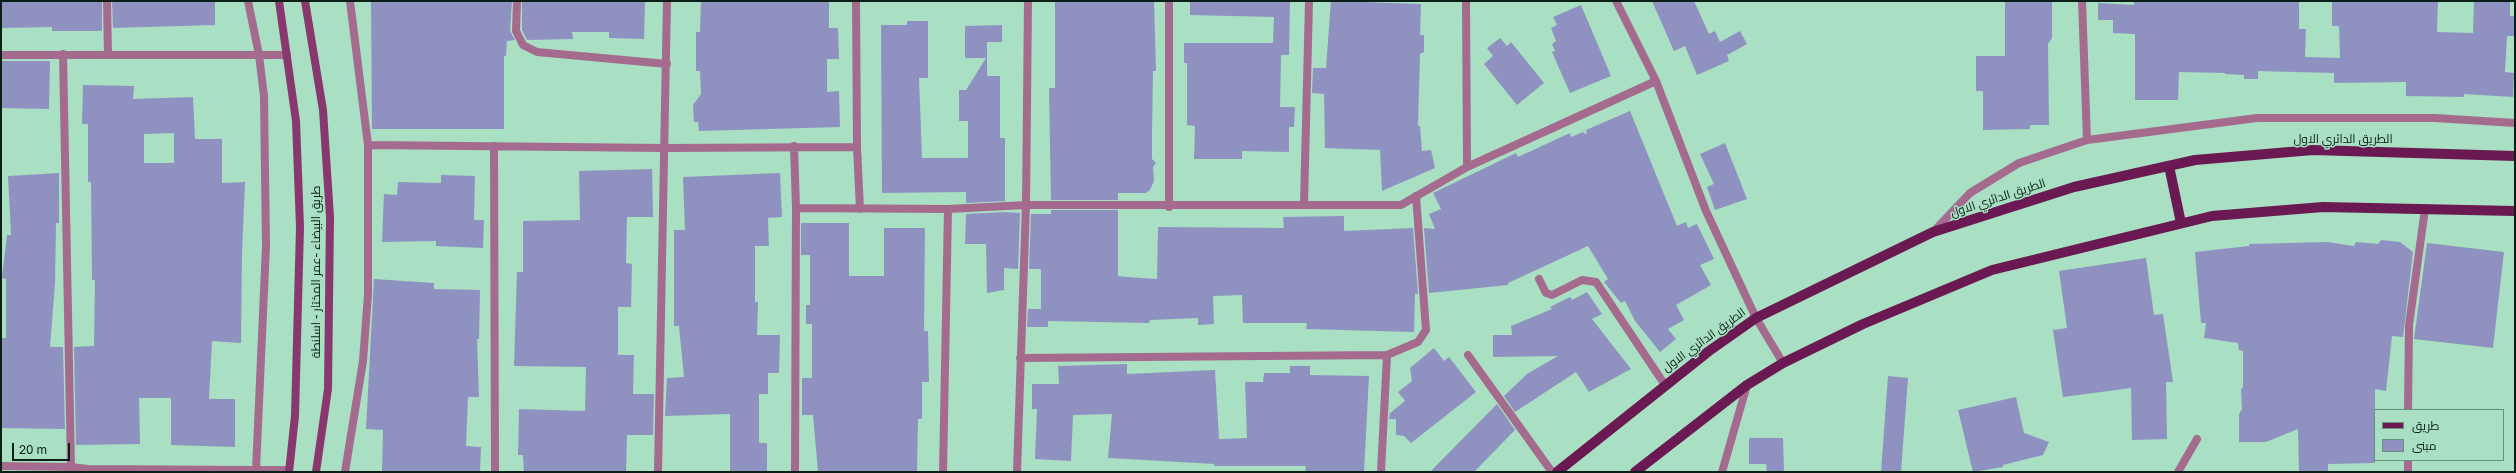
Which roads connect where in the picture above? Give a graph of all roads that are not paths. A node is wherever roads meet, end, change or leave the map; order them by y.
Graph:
1 (107, 1) edge
2 (248, 1) edge
3 (279, 1) edge
4 (306, 1) edge
5 (350, 1) edge
6 (517, 1) edge
7 (667, 1) edge
8 (856, 1) edge
9 (1028, 1) edge
10 (1169, 1) edge
11 (1309, 1) edge
12 (1466, 1) edge
13 (1616, 1) edge
14 (2082, 1) edge
15 (63, 54) junction
16 (1, 55) edge
17 (108, 55) junction
18 (259, 55) junction
19 (287, 55) junction
20 (667, 64) junction
21 (1656, 81) junction
22 (2515, 123) edge
23 (2087, 140) junction
24 (368, 145) junction
25 (494, 146) junction
26 (794, 146) junction
27 (857, 147) junction
28 (664, 148) junction
29 (2515, 156) edge
30 (1467, 166) junction
31 (2169, 166) junction
32 (1416, 196) junction
33 (1304, 204) junction
34 (1026, 205) junction
35 (1169, 206) junction
36 (796, 208) junction
37 (860, 209) junction
38 (948, 209) junction
39 (2425, 209) junction
40 (2515, 211) edge
41 (2181, 223) junction
42 (1933, 232) junction
43 (1539, 279) dead end
44 (1756, 318) junction
45 (1387, 355) junction
46 (1468, 355) dead end
47 (1020, 358) junction
48 (1783, 364) junction
49 (1665, 385) junction
50 (1746, 385) junction
51 (2408, 409) edge
52 (2197, 439) dead end
53 (2408, 461) edge
54 (1, 466) edge
55 (71, 467) junction
56 (256, 470) junction
57 (88, 471) edge
58 (289, 471) edge
59 (316, 472) edge
60 (345, 472) edge
61 (495, 472) edge
62 (658, 472) edge
63 (795, 472) edge
64 (943, 472) edge
65 (1017, 472) edge
66 (1381, 472) edge
67 (1552, 472) edge
68 (1557, 472) edge
69 (1635, 472) edge
70 (1722, 472) edge
71 (2178, 472) edge
72 (2408, 472) edge

1 - 17 street
2 - 18 street
3 - 19 main road, طريق البيضاء -عمر المختار - اسلنطة
4 - 59 main road, طريق البيضاء -عمر المختار - اسلنطة
5 - 24 street
6 - 20 street
7 - 20 street
8 - 27 street
9 - 34 street
10 - 35 street
11 - 33 street
12 - 30 street
13 - 21 street
14 - 23 street
15 - 16 street
15 - 17 street
15 - 55 street
17 - 18 street
18 - 19 street
18 - 56 street
19 - 58 main road, طريق البيضاء -عمر المختار - اسلنطة
20 - 28 street
21 - 30 street
21 - 44 street
22 - 23 street
23 - 42 street
24 - 25 street
24 - 60 street
25 - 28 street
25 - 61 street
26 - 27 street
26 - 28 street
26 - 36 street
27 - 37 street
28 - 62 street
29 - 31 main road, الطريق الدائري الاول
30 - 32 street
31 - 41 main road
31 - 42 main road, الطريق الدائري الاول
32 - 33 street
32 - 45 street
33 - 35 street
34 - 35 street
34 - 38 street
34 - 47 street
36 - 37 street
36 - 63 street
37 - 38 street
38 - 64 street
39 - 40 main road
39 - 41 main road
39 - 51 street
41 - 48 main road
42 - 44 main road, الطريق الدائري الاول
43 - 49 street
44 - 48 street
44 - 49 main road, الطريق الدائري الاول
45 - 47 street
45 - 66 street
46 - 67 street
47 - 65 street
48 - 50 main road
49 - 68 main road, الطريق الدائري الاول
50 - 69 main road
50 - 70 street
52 - 71 street
53 - 72 street
54 - 55 street
55 - 57 street
56 - 57 street
56 - 58 street

